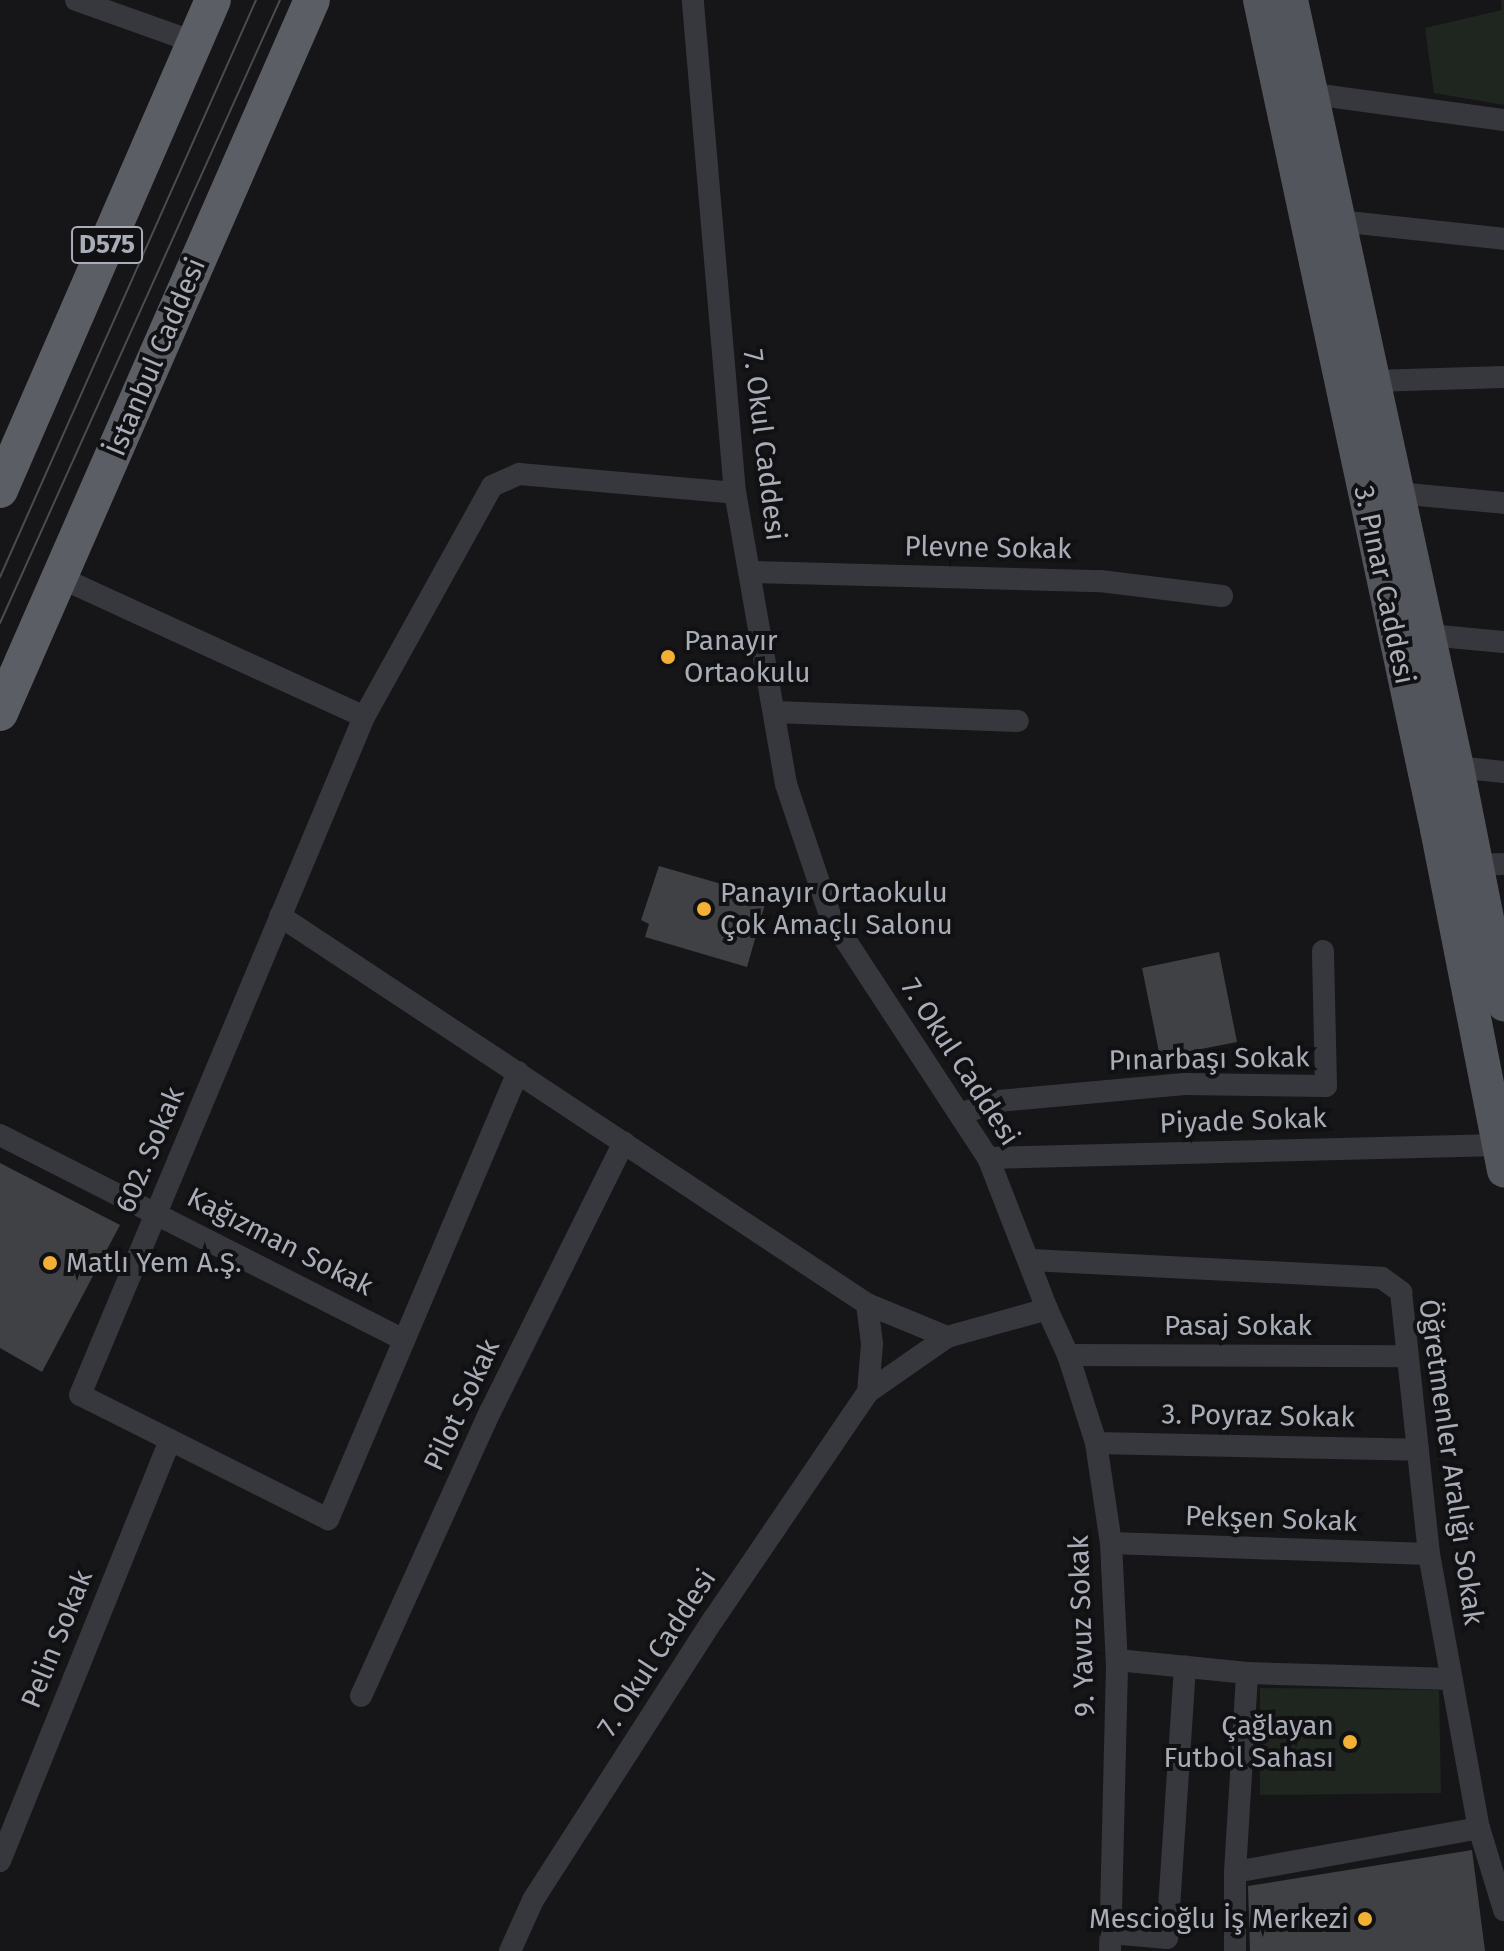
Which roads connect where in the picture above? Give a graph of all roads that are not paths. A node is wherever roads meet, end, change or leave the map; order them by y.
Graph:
1 (76, 0) edge
2 (213, 0) edge
3 (312, 0) edge
4 (693, 0) edge
5 (1260, 0) edge
6 (1291, 0) edge
7 (194, 42) junction
8 (1313, 94) junction
9 (1504, 120) edge
10 (1339, 221) junction
11 (1504, 239) edge
12 (1504, 377) edge
13 (1373, 381) junction
14 (0, 490) edge
15 (735, 493) junction
16 (1397, 493) junction
17 (1504, 503) edge
18 (751, 572) junction
19 (61, 578) junction
20 (1222, 596) dead end
21 (1429, 635) junction
22 (1504, 642) edge
23 (774, 712) junction
24 (0, 713) edge
25 (364, 717) junction
26 (1018, 721) dead end
27 (1457, 767) junction
28 (1504, 772) edge
29 (1489, 864) edge
30 (280, 916) junction
31 (1323, 951) dead end
32 (1504, 1004) edge
33 (518, 1072) junction
34 (960, 1114) junction
35 (0, 1135) edge
36 (624, 1142) junction
37 (988, 1158) junction
38 (1502, 1158) edge
39 (157, 1212) junction
40 (1031, 1260) junction
41 (867, 1304) junction
42 (1047, 1309) junction
43 (947, 1337) junction
44 (404, 1340) junction
45 (1068, 1355) junction
46 (1407, 1356) junction
47 (868, 1392) junction
48 (170, 1440) junction
49 (1096, 1443) junction
50 (1418, 1450) junction
51 (1111, 1543) junction
52 (1429, 1554) junction
53 (1117, 1660) junction
54 (1185, 1667) junction
55 (1247, 1673) junction
56 (1452, 1679) junction
57 (361, 1696) dead end
58 (1479, 1828) junction
59 (0, 1861) edge
60 (1235, 1872) junction
61 (1504, 1910) edge
62 (1111, 1942) edge
63 (510, 1951) edge
64 (1235, 1951) edge

1 - 7 street
2 - 7 highway, D575
3 - 19 highway, İstanbul Caddesi
4 - 15 street, 7. Okul Caddesi
5 - 38 main road, 3. Pınar Caddesi
6 - 8 main road
7 - 14 highway, D575
8 - 9 street
8 - 10 main road
10 - 11 street
10 - 13 main road
12 - 13 street
13 - 16 main road
15 - 18 street, 7. Okul Caddesi
15 - 25 street, 602. Sokak
16 - 17 street
16 - 21 main road
18 - 20 street, Plevne Sokak
18 - 23 street, 7. Okul Caddesi
19 - 24 highway, İstanbul Caddesi
19 - 25 street
21 - 22 street
21 - 27 main road
23 - 26 street
23 - 34 street, 7. Okul Caddesi
25 - 30 street, 602. Sokak
27 - 28 street
27 - 29 main road
29 - 32 main road
30 - 33 street
30 - 39 street, 602. Sokak
31 - 34 street, Pınarbaşı Sokak
33 - 36 street
33 - 44 street
34 - 37 street, 7. Okul Caddesi
35 - 39 street, Kağızman Sokak
36 - 41 street
36 - 57 street, Pilot Sokak
37 - 38 street, Piyade Sokak
37 - 40 street, 7. Okul Caddesi
39 - 44 street, Kağızman Sokak
39 - 48 street, 602. Sokak
40 - 42 street, 7. Okul Caddesi
40 - 46 street, Öğretmenler Aralığı Sokak
41 - 43 street
41 - 47 street
42 - 43 street, 7. Okul Caddesi
42 - 45 street, 9. Yavuz Sokak
43 - 47 street, 7. Okul Caddesi
44 - 48 street, 602. Sokak
45 - 46 street, Pasaj Sokak
45 - 49 street, 9. Yavuz Sokak
46 - 50 street, Öğretmenler Aralığı Sokak
47 - 63 street, 7. Okul Caddesi
48 - 59 street, Pelin Sokak
49 - 50 street, 3. Poyraz Sokak
49 - 51 street, 9. Yavuz Sokak
50 - 52 street, Öğretmenler Aralığı Sokak
51 - 52 street, Pekşen Sokak
51 - 53 street, 9. Yavuz Sokak
52 - 56 street, Öğretmenler Aralığı Sokak
53 - 54 street
53 - 62 street, 9. Yavuz Sokak
54 - 55 street
54 - 62 street
55 - 56 street
55 - 60 street
56 - 58 street, Öğretmenler Aralığı Sokak
58 - 60 street
58 - 61 street, Öğretmenler Aralığı Sokak
60 - 64 street

